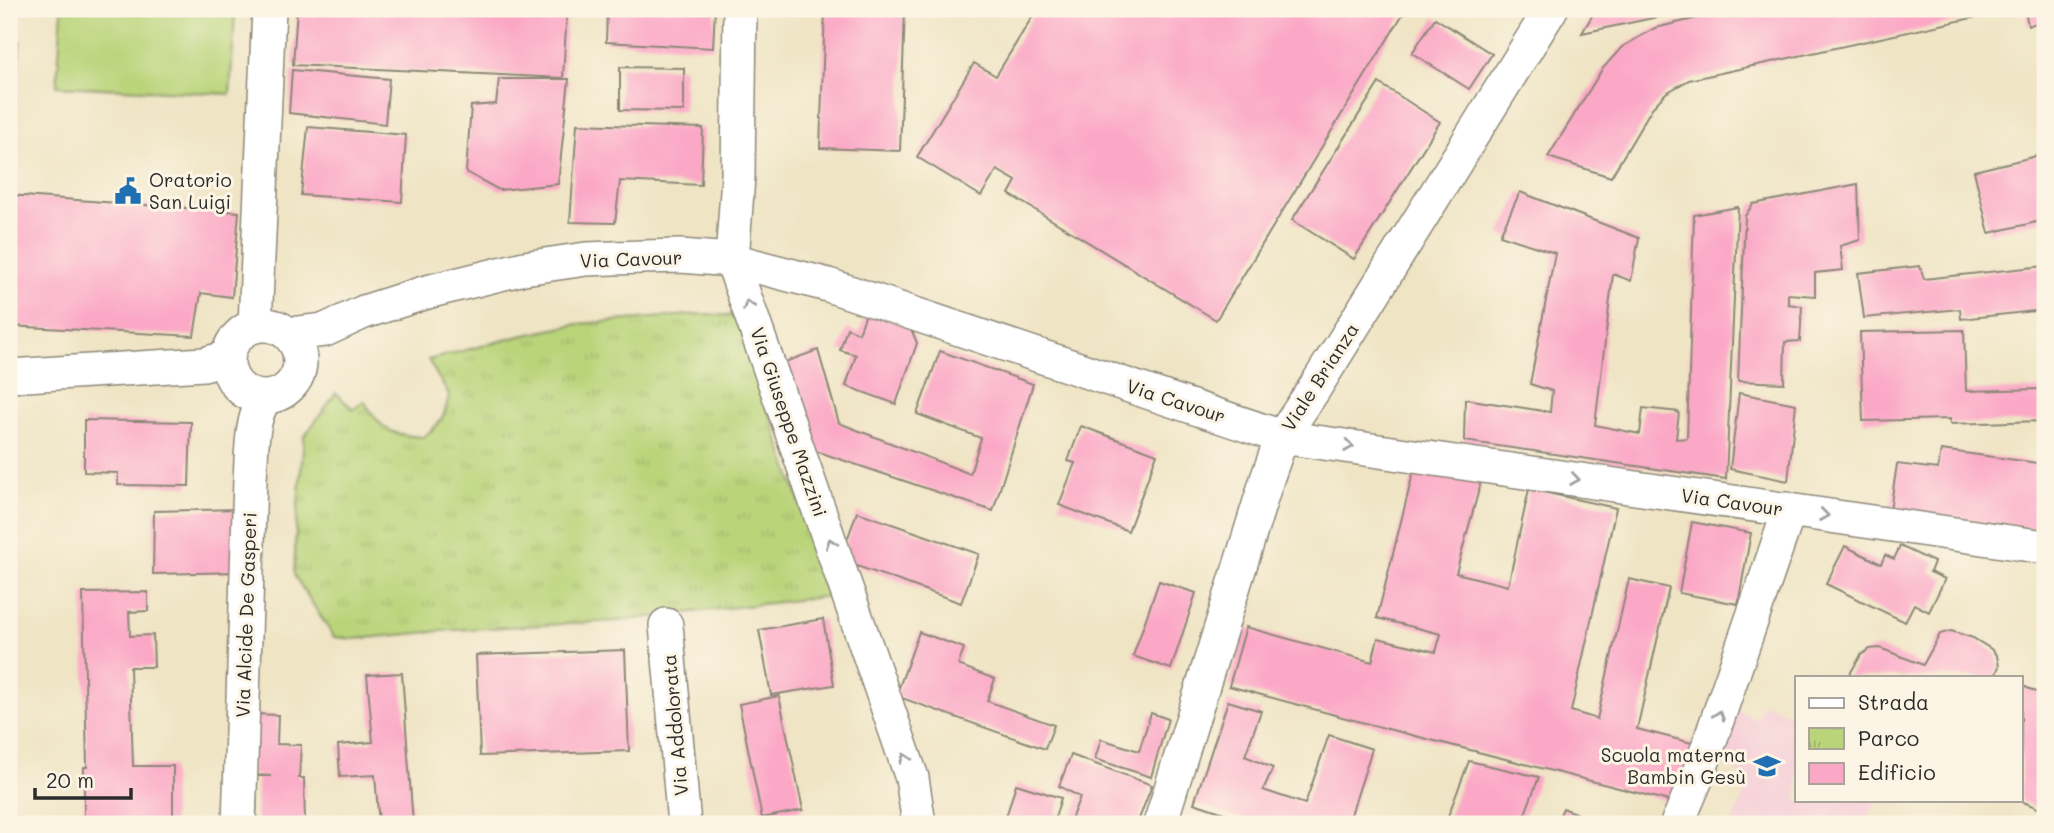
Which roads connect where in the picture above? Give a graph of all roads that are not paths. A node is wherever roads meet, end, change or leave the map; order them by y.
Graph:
1 (269, 9) edge
2 (740, 9) edge
3 (1551, 9) edge
4 (732, 260) junction
5 (273, 331) junction
6 (221, 363) junction
7 (9, 376) edge
8 (260, 400) junction
9 (1282, 437) junction
10 (1786, 509) junction
11 (2045, 547) edge
12 (666, 625) dead end
13 (239, 824) edge
14 (684, 824) edge
15 (919, 824) edge
16 (1160, 824) edge
17 (1677, 824) edge

1 - 5 street
2 - 4 street, Via Giuseppe Mazzini
3 - 9 street, Viale Brianza
4 - 5 street, Via Cavour
4 - 9 street, Via Cavour
15 -> 4 street, Via Giuseppe Mazzini
5 - 6 street
5 - 8 street
6 - 7 street
6 - 8 street
8 - 13 street, Via Alcide De Gasperi
9 -> 10 street, Via Cavour
9 - 16 street, Viale Brianza
10 -> 11 street, Via Cavour
17 -> 10 street
12 - 14 street, Via Addolorata

